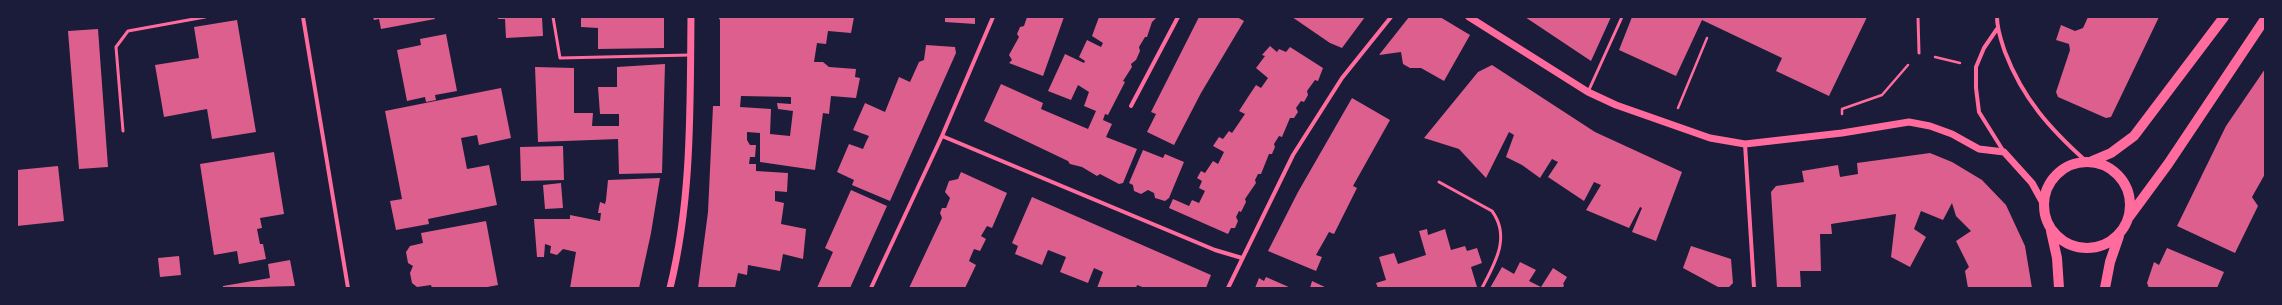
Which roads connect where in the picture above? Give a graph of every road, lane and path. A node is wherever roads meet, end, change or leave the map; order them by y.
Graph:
1 (205, 17) edge
2 (303, 17) edge
3 (553, 17) edge
4 (691, 17) edge
5 (993, 17) edge
6 (1178, 17) edge
7 (1392, 17) edge
8 (1469, 17) edge
9 (1622, 17) edge
10 (1918, 17) edge
11 (1997, 17) edge
12 (2224, 17) edge
13 (2265, 19) edge
14 (1997, 29) junction
15 (1707, 38) dead end
16 (1919, 53) joint
17 (690, 55) junction
18 (1588, 92) junction
19 (1131, 106) dead end
20 (1671, 125) junction
21 (123, 131) dead end
22 (1842, 133) junction
23 (942, 136) junction
24 (1745, 144) junction
25 (2004, 152) junction
26 (2089, 162) junction
27 (1439, 182) dead end
28 (2044, 203) junction
29 (2129, 218) junction
30 (2050, 229) junction
31 (2120, 234) junction
32 (1242, 258) junction
33 (348, 288) edge
34 (670, 288) edge
35 (871, 288) edge
36 (1228, 288) edge
37 (1482, 288) edge
38 (1754, 288) edge
39 (2060, 288) edge
40 (2105, 288) edge

1 - 21 lane
2 - 33 street
3 - 17 lane
4 - 17 street
5 - 23 street
6 - 19 street
7 - 32 street
8 - 18 street
9 - 18 lane
10 - 16 lane
11 - 14 street
12 - 26 main road
13 - 29 main road
14 - 25 street
14 - 26 street
15 - 20 path
16 - 22 path
17 - 34 street
18 - 20 street
20 - 24 street
22 - 24 street
22 - 25 street
23 - 32 street
23 - 35 street
24 - 38 street
25 - 28 street
26 - 28 main road
26 - 29 main road
27 - 37 lane
28 - 30 main road
29 - 31 main road
30 - 31 main road
30 - 39 main road
31 - 40 main road
32 - 36 street

